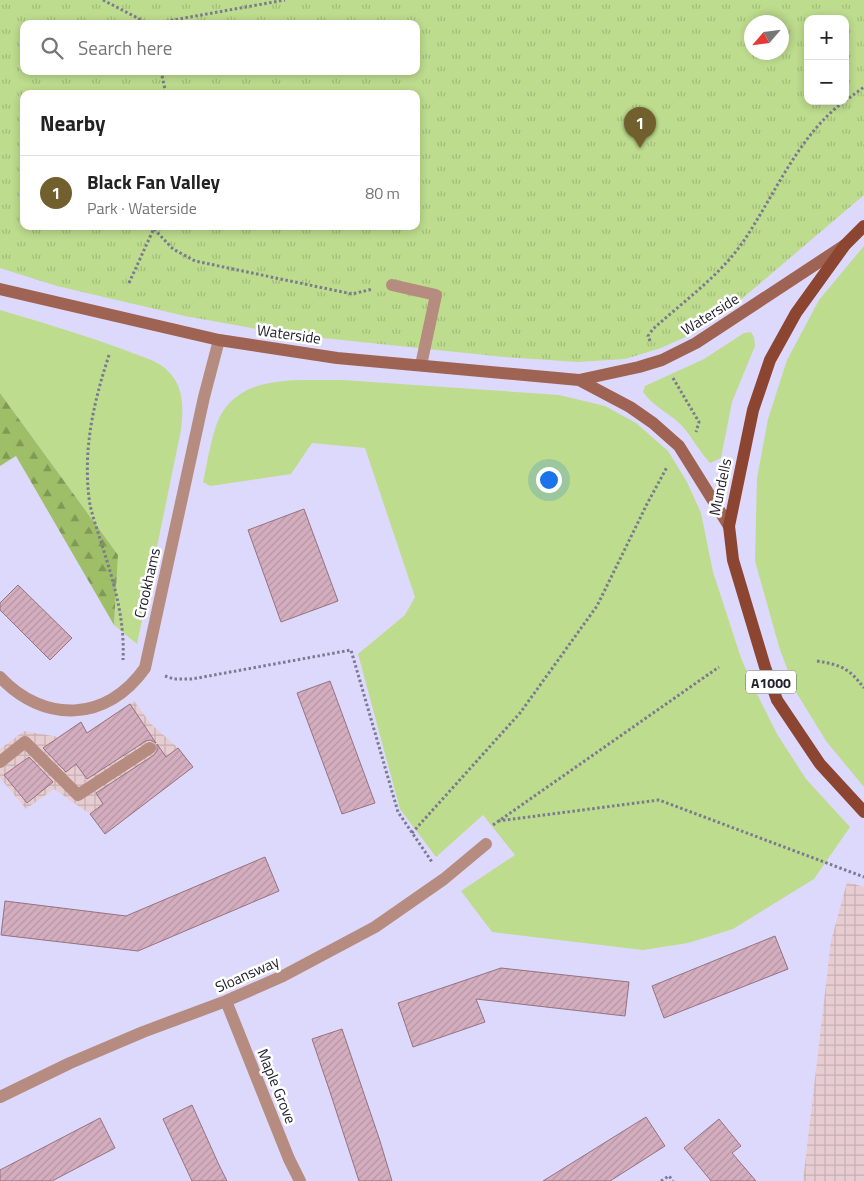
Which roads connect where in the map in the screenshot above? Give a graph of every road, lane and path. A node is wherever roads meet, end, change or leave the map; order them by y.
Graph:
1 (102, 0) edge
2 (285, 0) edge
3 (142, 20) edge
4 (172, 20) edge
5 (162, 75) edge
6 (864, 87) edge
7 (165, 90) edge
8 (849, 98) edge
9 (839, 105) edge
10 (864, 226) edge
11 (154, 230) edge
12 (157, 230) edge
13 (845, 245) junction
14 (129, 283) dead end
15 (392, 285) joint
16 (0, 289) edge
17 (219, 340) junction
18 (108, 355) dead end
19 (662, 360) junction
20 (421, 365) junction
21 (579, 380) junction
22 (679, 446) junction
23 (728, 526) junction
24 (817, 661) dead end
25 (719, 667) dead end
26 (144, 668) junction
27 (0, 677) edge
28 (864, 688) edge
29 (121, 694) junction
30 (150, 748) dead end
31 (0, 762) edge
32 (864, 812) edge
33 (498, 821) junction
34 (412, 833) junction
35 (486, 844) joint
36 (864, 877) edge
37 (444, 879) junction
38 (226, 1001) junction
39 (2, 1092) edge
40 (300, 1181) edge
41 (661, 1181) edge
42 (672, 1181) edge

1 - 3 path
2 - 4 path
5 - 7 path
6 - 8 path
9 - 19 path
10 - 13 main road, Mundells / A1000
11 - 14 path
12 - 15 path
13 - 19 main road, Waterside
13 - 23 main road, Mundells / A1000
15 - 20 street
16 - 17 main road, Waterside
17 - 20 main road, Waterside
17 - 26 street, Crookhams
18 - 29 path
19 - 21 main road, Waterside
19 - 22 path
20 - 21 main road, Waterside
21 - 22 main road, Waterside
22 - 23 main road, Waterside
22 - 34 path
23 - 32 main road, Mundells / A1000
24 - 28 path
25 - 33 path
26 - 29 street, Crookhams
26 - 34 path
27 - 29 street, Crookhams
30 - 31 street
33 - 35 path
33 - 36 path
34 - 37 path
35 - 37 street, Sloansway
37 - 38 street, Sloansway
38 - 39 street, Sloansway
38 - 40 street, Maple Grove
41 - 42 path

